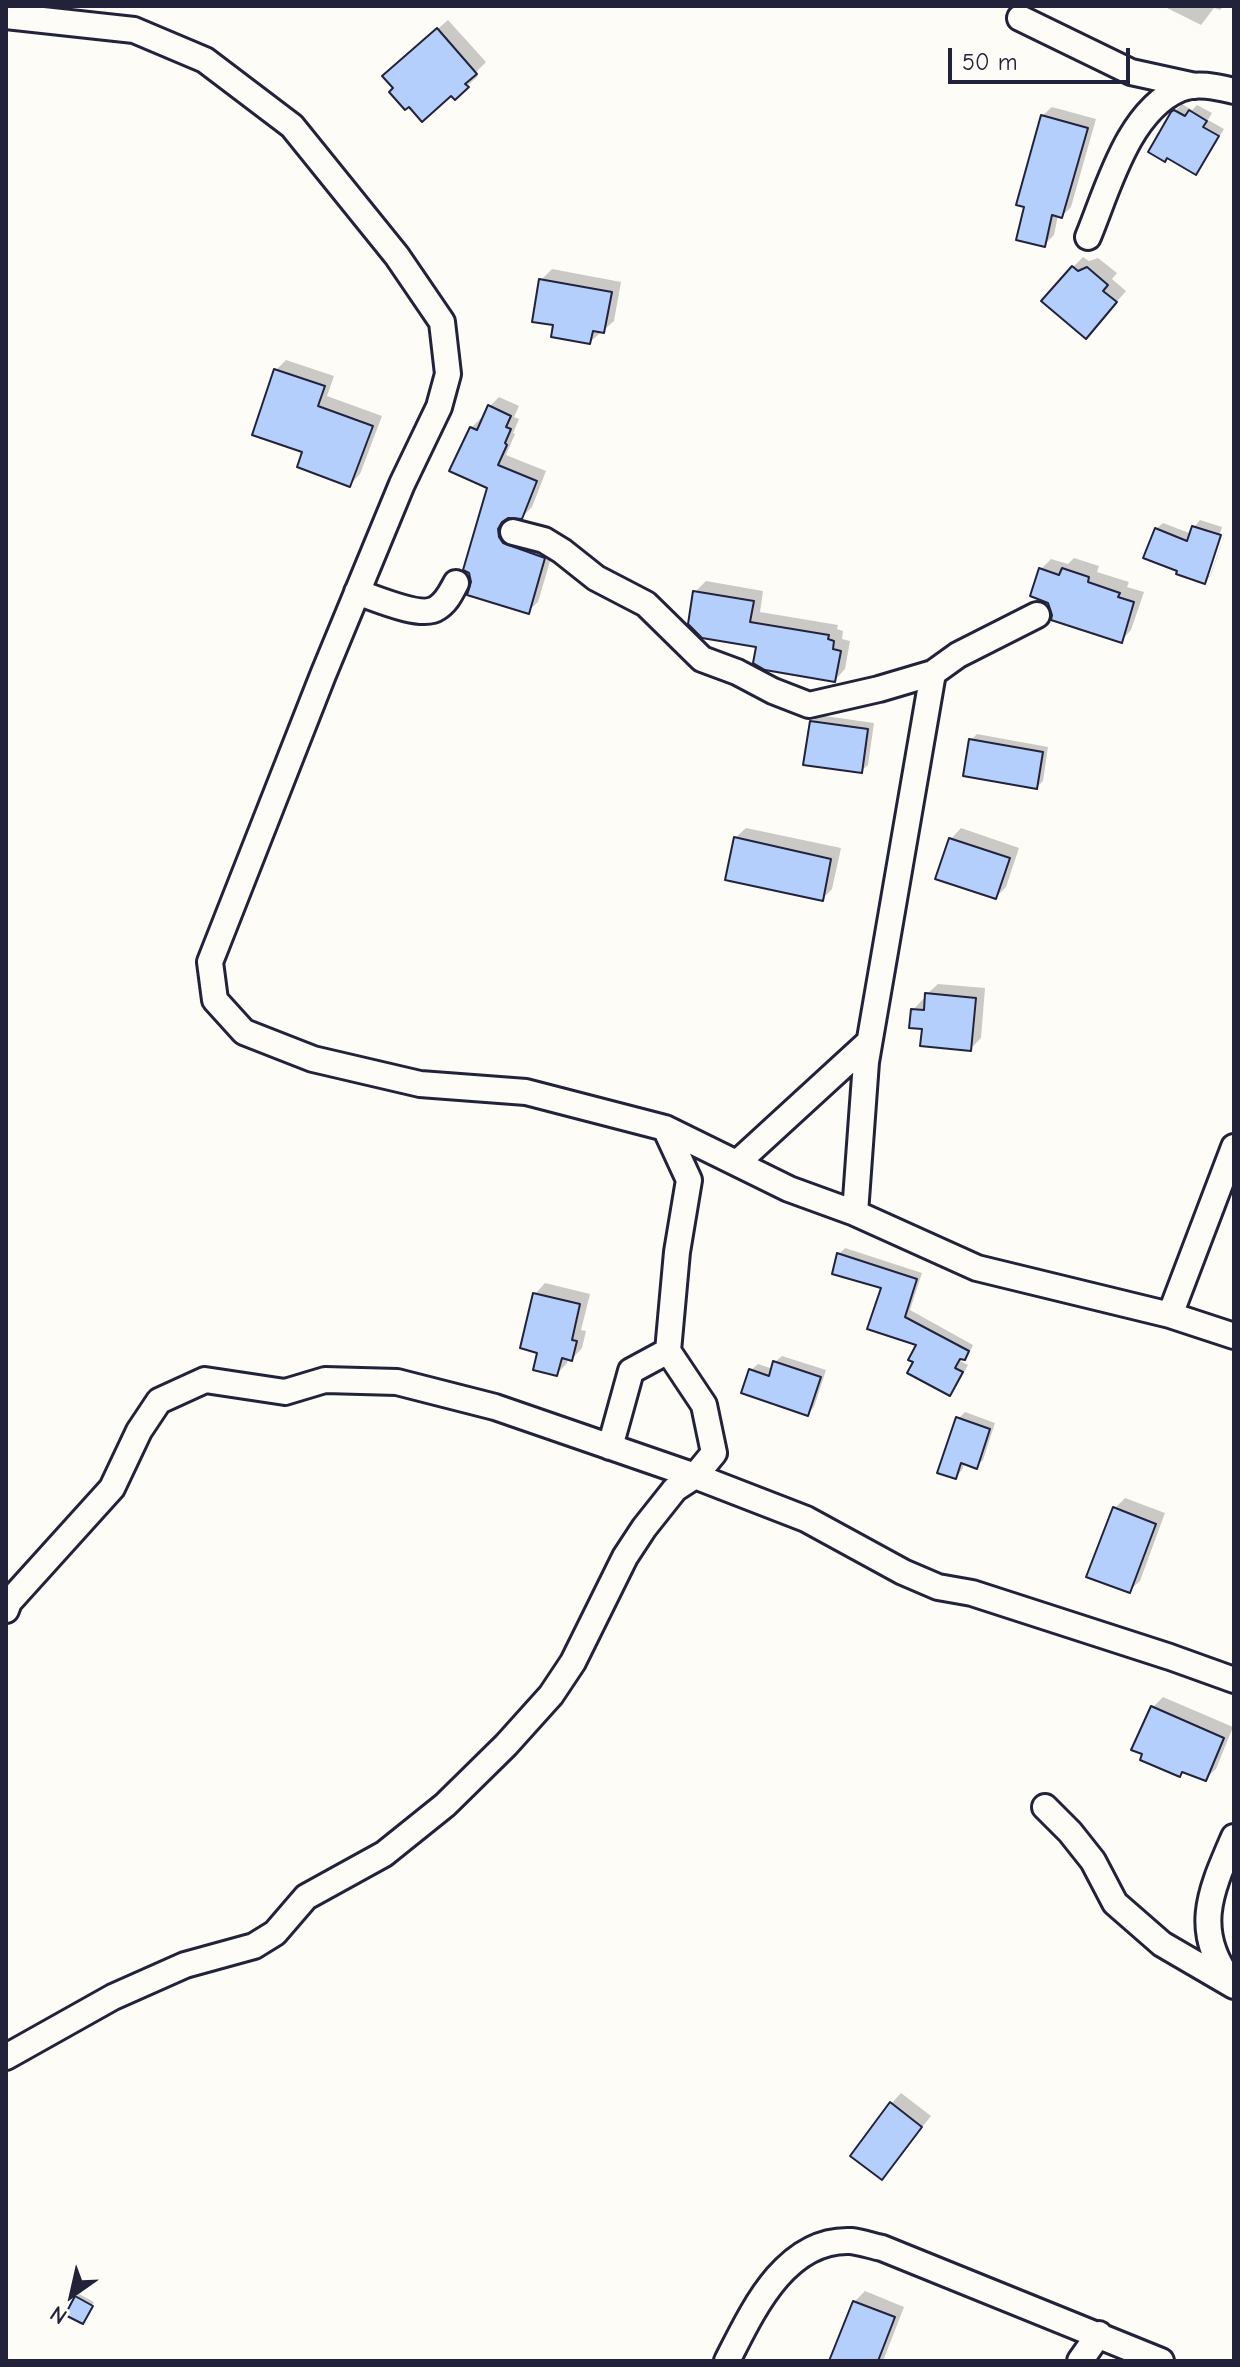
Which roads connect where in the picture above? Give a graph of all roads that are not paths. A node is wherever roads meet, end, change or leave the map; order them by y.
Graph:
1 (6, 16) edge
2 (1020, 18) dead end
3 (1198, 86) junction
4 (1234, 91) edge
5 (1088, 237) dead end
6 (513, 532) dead end
7 (456, 583) dead end
8 (357, 592) junction
9 (1037, 615) dead end
10 (933, 673) junction
11 (869, 1042) junction
12 (665, 1128) junction
13 (1234, 1147) edge
14 (737, 1163) junction
15 (855, 1213) junction
16 (1170, 1315) junction
17 (1234, 1336) edge
18 (668, 1351) junction
19 (610, 1447) junction
20 (695, 1476) junction
21 (6, 1610) edge
22 (1234, 1680) edge
23 (1045, 1807) dead end
24 (1234, 1837) edge
25 (1234, 1986) edge
26 (6, 2057) edge
27 (1099, 2334) junction
28 (727, 2361) edge
29 (1080, 2361) edge
30 (1161, 2361) edge

1 - 8 street
2 - 3 street
3 - 4 street
3 - 5 street
6 - 10 street
7 - 8 street
8 - 12 street
9 - 10 street
10 - 11 street
11 - 14 street
11 - 15 street
12 - 14 street
12 - 18 street
13 - 16 street
14 - 15 street
15 - 16 street
16 - 17 street
18 - 19 street
18 - 20 street
19 - 20 street
19 - 21 street
20 - 22 street
20 - 26 street
23 - 25 street
24 - 25 street
27 - 28 street
27 - 29 street
27 - 30 street

